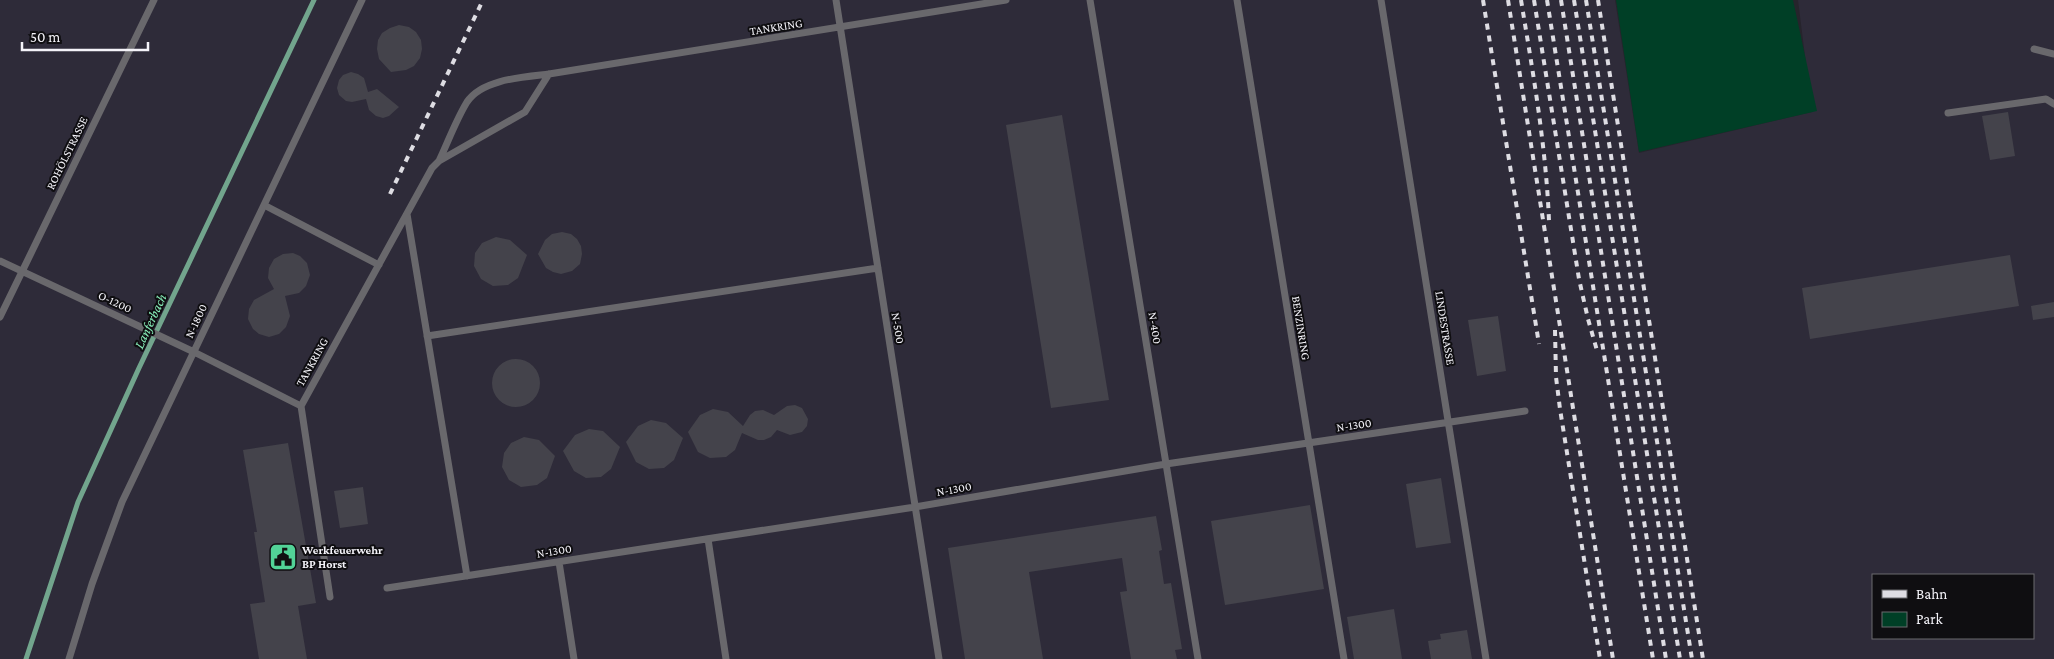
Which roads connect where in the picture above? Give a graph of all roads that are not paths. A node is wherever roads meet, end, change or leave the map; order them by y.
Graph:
1 (154, 0) edge
2 (362, 0) edge
3 (836, 0) edge
4 (1006, 0) edge
5 (1090, 0) edge
6 (1237, 0) edge
7 (1381, 0) edge
8 (840, 28) junction
9 (2034, 49) dead end
10 (2054, 54) edge
11 (549, 74) junction
12 (2054, 104) edge
13 (1948, 113) dead end
14 (439, 161) junction
15 (264, 205) junction
16 (407, 214) junction
17 (0, 261) edge
18 (379, 265) junction
19 (878, 268) junction
20 (22, 271) junction
21 (0, 316) edge
22 (427, 336) junction
23 (194, 352) junction
24 (301, 406) junction
25 (1525, 411) dead end
26 (1449, 423) junction
27 (1308, 444) junction
28 (1166, 464) junction
29 (915, 507) junction
30 (708, 539) junction
31 (559, 562) junction
32 (467, 576) junction
33 (387, 588) dead end
34 (330, 597) dead end
35 (69, 659) edge
36 (574, 659) edge
37 (726, 659) edge
38 (939, 659) edge
39 (1198, 659) edge
40 (1344, 659) edge
41 (1486, 659) edge

1 - 20 lane, ROHÖLSTRASSE
2 - 15 lane, N-1800
3 - 8 lane, N-500
4 - 8 lane, TANKRING
5 - 28 lane, N-400
6 - 27 lane, BENZINRING
7 - 26 lane, LINDESTRASSE
8 - 11 lane, TANKRING
8 - 19 lane, N-500
9 - 10 lane
11 - 14 lane, TANKRING
11 - 14 lane, TANKRING
12 - 13 lane
14 - 16 lane, TANKRING
15 - 18 lane
15 - 23 lane, N-1800
16 - 18 lane, TANKRING
16 - 22 lane
17 - 20 lane, O-1200
18 - 24 lane, TANKRING
19 - 22 lane
19 - 29 lane, N-500
20 - 21 lane, ROHÖLSTRASSE
20 - 23 lane, O-1200
22 - 32 lane
23 - 24 lane, O-1200
23 - 35 lane, N-1800
24 - 34 lane, TANKRING
25 - 26 lane, N-1300
26 - 27 lane, N-1300
26 - 41 lane, LINDESTRASSE
27 - 28 lane, N-1300
27 - 40 lane, BENZINRING
28 - 29 lane, N-1300
28 - 39 lane, N-400
29 - 30 lane, N-1300
29 - 38 lane, N-500
30 - 31 lane, N-1300
30 - 37 lane
31 - 32 lane, N-1300
31 - 36 lane
32 - 33 lane, N-1300

